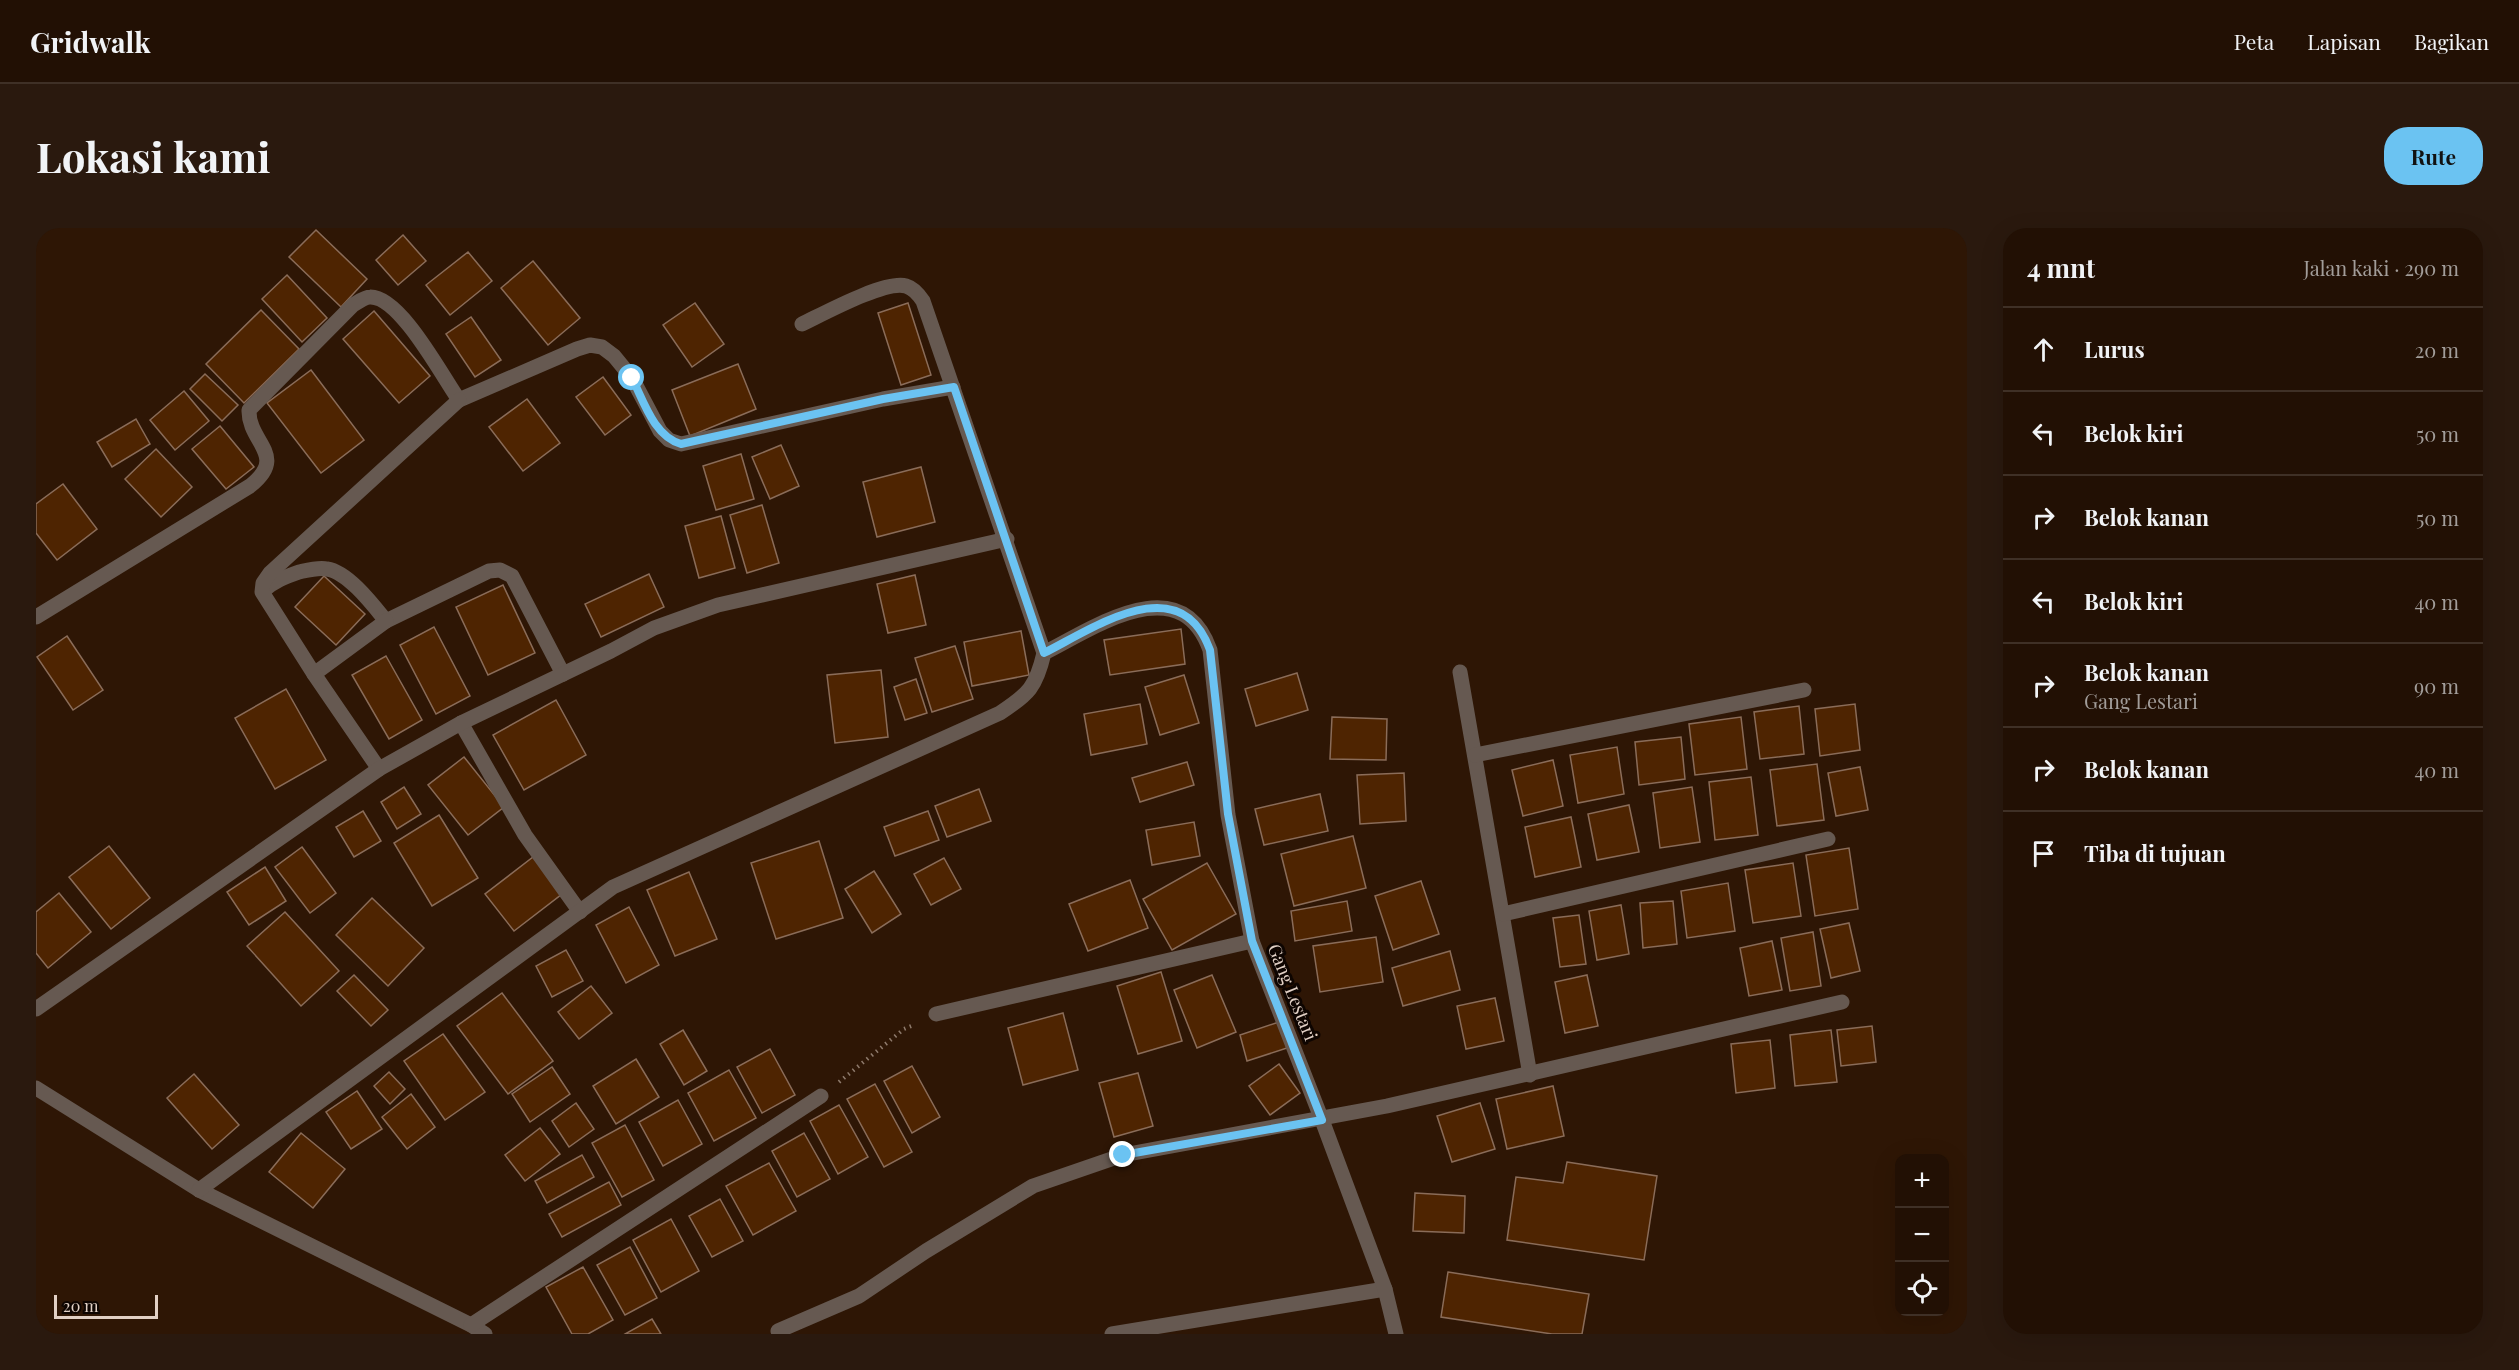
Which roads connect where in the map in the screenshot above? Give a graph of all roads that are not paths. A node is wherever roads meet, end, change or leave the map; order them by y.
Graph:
1 (802, 324) dead end
2 (954, 387) junction
3 (459, 400) junction
4 (1007, 539) junction
5 (262, 592) junction
6 (36, 616) edge
7 (386, 621) junction
8 (1044, 653) junction
9 (1460, 672) dead end
10 (314, 674) junction
11 (563, 674) junction
12 (1804, 690) dead end
13 (461, 723) junction
14 (1475, 755) junction
15 (379, 769) junction
16 (1828, 839) dead end
17 (580, 912) junction
18 (1503, 915) junction
19 (1252, 941) junction
20 (1842, 1002) dead end
21 (36, 1009) edge
22 (936, 1014) road end
23 (1530, 1075) junction
24 (36, 1088) edge
25 (821, 1096) road end
26 (1322, 1120) junction
27 (199, 1190) junction
28 (1385, 1289) junction
29 (471, 1324) junction
30 (778, 1331) dead end
31 (485, 1334) edge
32 (1112, 1334) edge
33 (1396, 1334) edge

1 - 2 street
2 - 3 street
2 - 4 street
3 - 5 street
3 - 6 street
4 - 8 street
4 - 11 street
5 - 7 street
5 - 10 street
7 - 10 street
7 - 11 street
8 - 17 street
8 - 19 street, Gang Lestari
9 - 14 street
10 - 15 street
11 - 13 street
12 - 14 street
13 - 15 street
13 - 17 street
14 - 18 street
15 - 21 street
16 - 18 street
17 - 27 street
18 - 23 street
19 - 22 street
19 - 26 street, Gang Lestari
20 - 23 street
23 - 26 street
24 - 27 street
25 - 29 street
26 - 28 street, Gang Lestari
26 - 30 street
27 - 29 street
28 - 32 street
28 - 33 street, Gang Lestari
29 - 31 street

